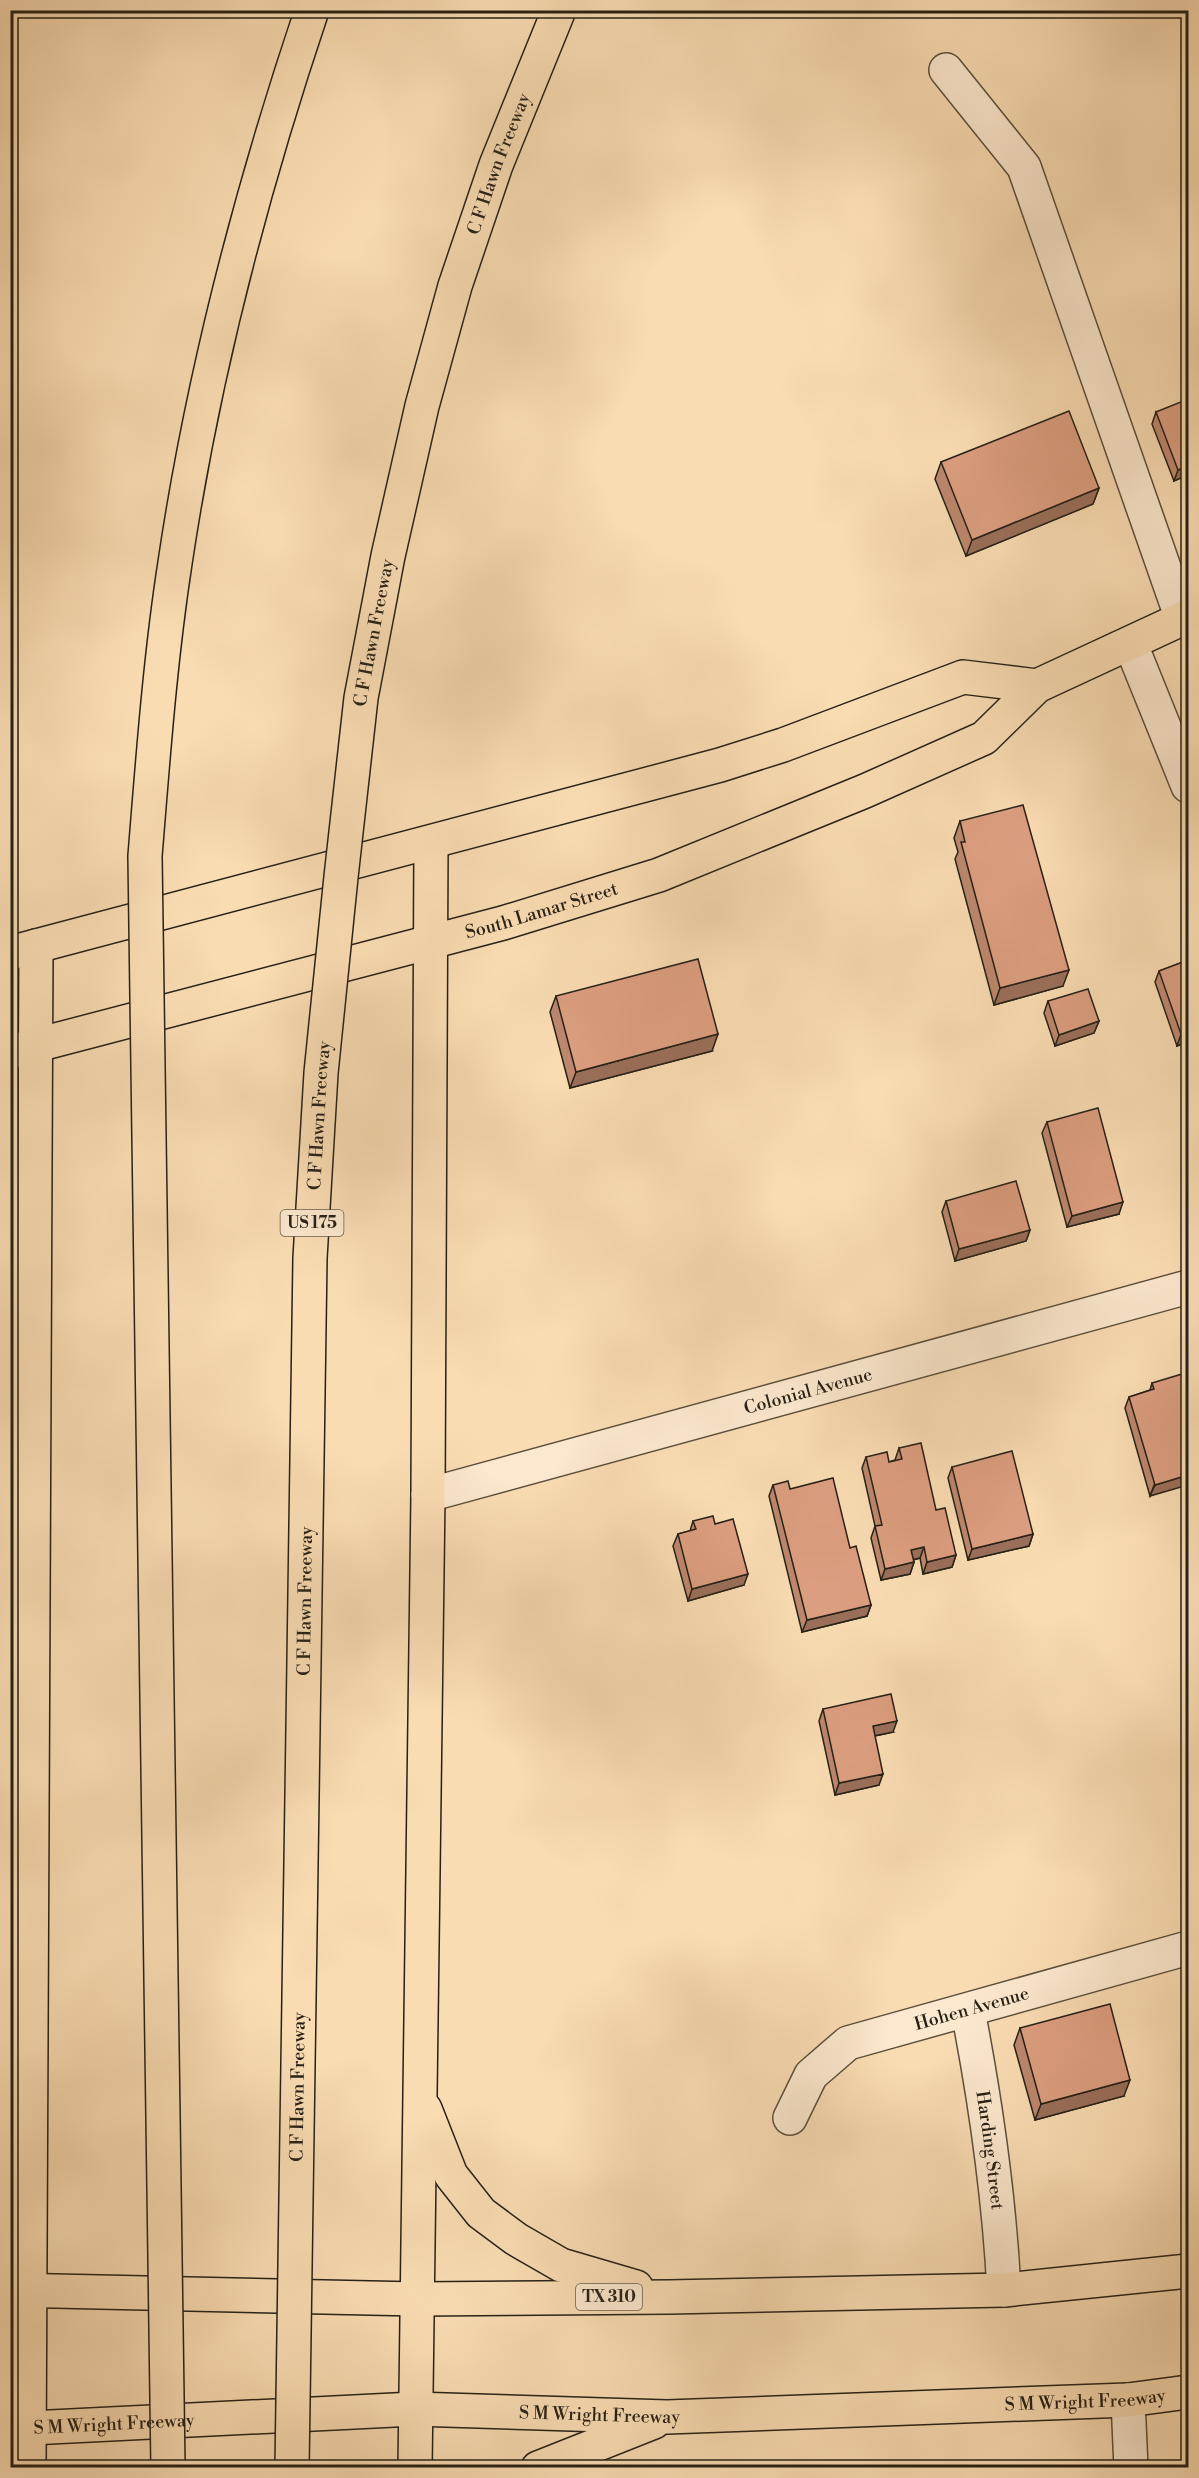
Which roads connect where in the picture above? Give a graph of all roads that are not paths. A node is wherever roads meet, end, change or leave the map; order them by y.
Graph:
1 (312, 10) edge
2 (559, 10) edge
3 (946, 70) dead end
4 (1185, 617) edge
5 (1131, 645) junction
6 (1037, 686) junction
7 (1188, 786) edge
8 (431, 843) junction
9 (431, 941) junction
10 (23, 950) edge
11 (22, 1049) edge
12 (1188, 1287) edge
13 (428, 1495) junction
14 (21, 1614) edge
15 (1188, 1948) edge
16 (968, 2011) junction
17 (420, 2096) junction
18 (790, 2118) dead end
19 (1188, 2271) edge
20 (19, 2290) edge
21 (1004, 2290) junction
22 (669, 2297) junction
23 (417, 2299) junction
24 (1188, 2392) edge
25 (1128, 2400) junction
26 (414, 2409) junction
27 (667, 2417) junction
28 (20, 2429) edge
29 (29, 2468) edge
30 (168, 2468) edge
31 (292, 2468) edge
32 (415, 2468) edge
33 (538, 2468) edge
34 (1131, 2468) edge

1 - 30 main road, bridge
2 - 31 main road, C F Hawn Freeway / US 175, bridge
3 - 4 street
4 - 5 main road, South Lamar Street
5 - 6 main road, South Lamar Street
5 - 7 street
6 - 8 main road
6 - 9 main road, South Lamar Street
8 - 9 main road
8 - 10 main road
9 - 11 main road, South Lamar Street
9 - 13 main road
10 - 11 main road
11 - 14 main road
12 - 13 street, Colonial Avenue
13 - 17 main road
14 - 20 main road
15 - 16 street, Hohen Avenue
16 - 18 street, Hohen Avenue
16 - 21 street, Harding Street
17 - 22 main road
17 - 23 main road
19 - 21 main road, TX 310
20 - 23 main road, TX 310
20 - 28 main road
21 - 22 main road, TX 310
22 - 23 main road, TX 310
23 - 26 main road
24 - 25 main road, S M Wright Freeway
25 - 27 main road, S M Wright Freeway
25 - 34 street
26 - 27 main road, S M Wright Freeway
26 - 28 main road, S M Wright Freeway
26 - 32 main road
27 - 33 main road
28 - 29 main road

